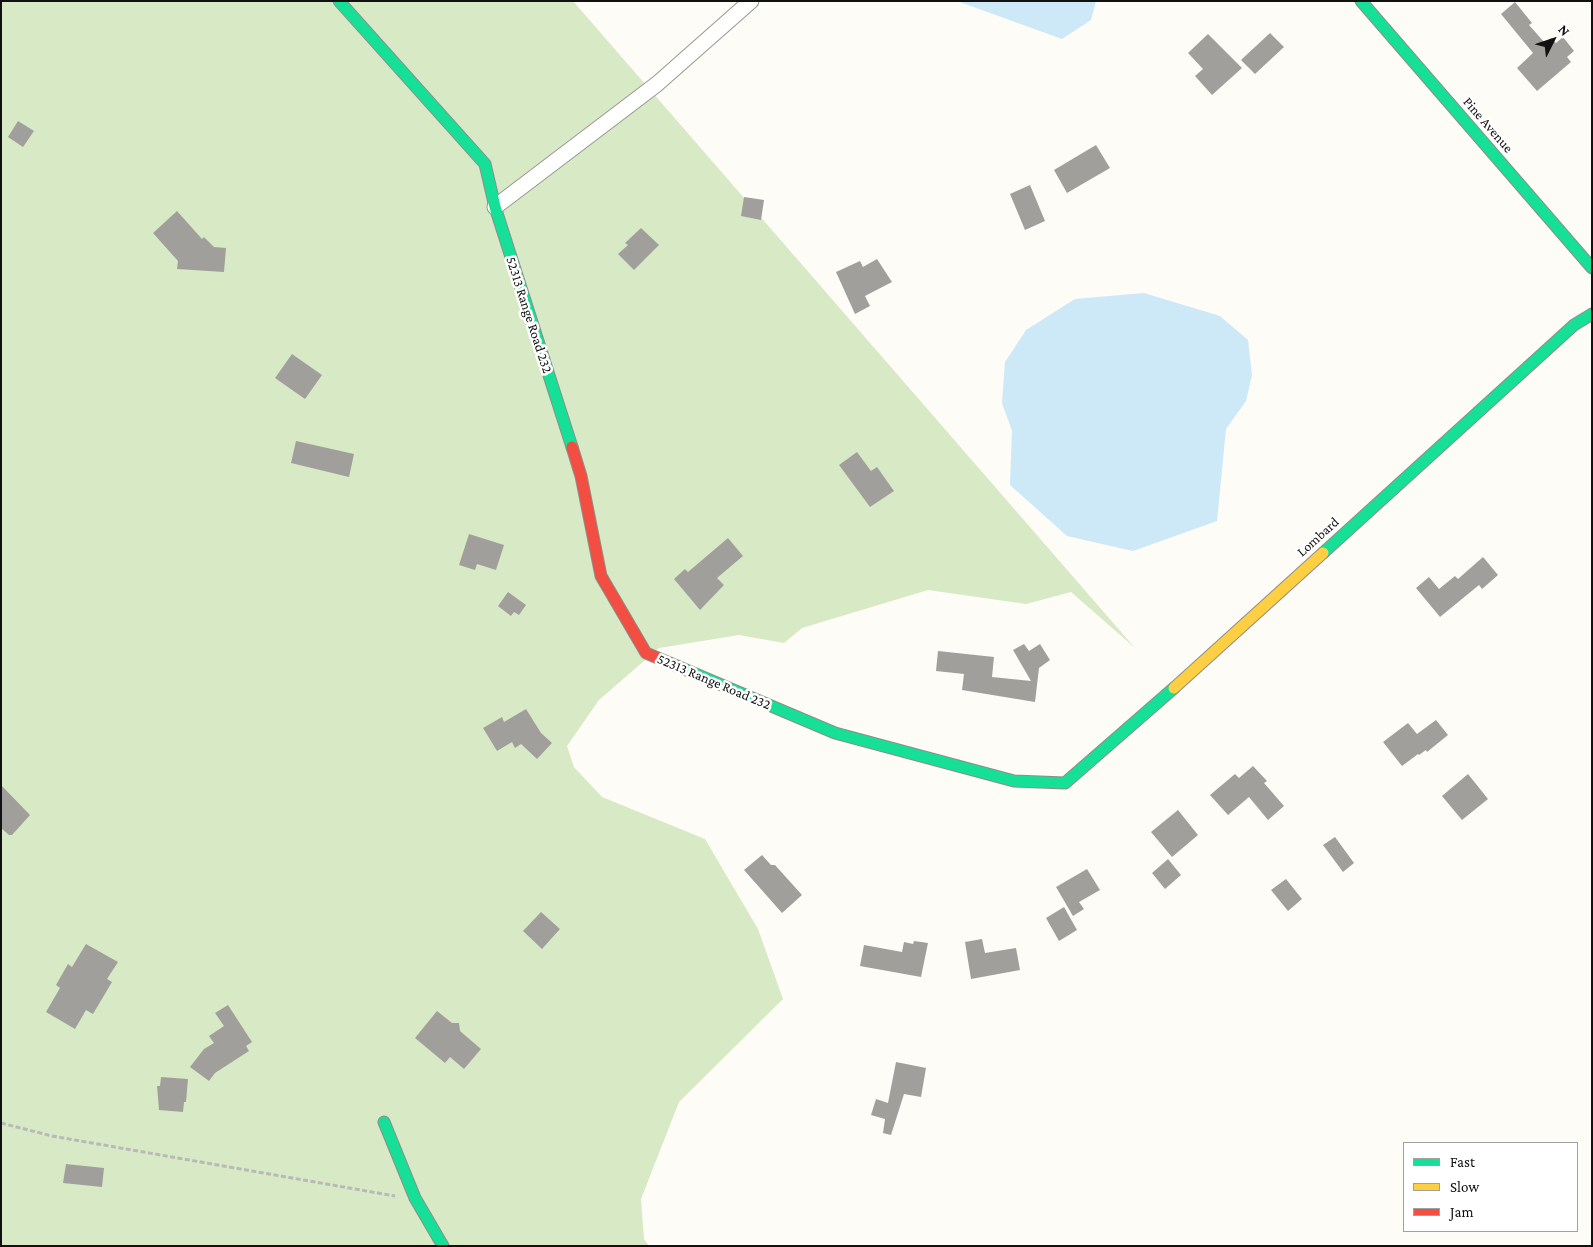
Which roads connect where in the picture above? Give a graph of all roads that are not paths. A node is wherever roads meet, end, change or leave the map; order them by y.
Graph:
1 (339, 1) edge
2 (751, 1) edge
3 (1361, 1) edge
4 (495, 207) junction
5 (1592, 268) edge
6 (1592, 314) edge
7 (1065, 783) joint
8 (384, 1122) dead end
9 (442, 1246) edge

1 - 4 street, 52313 Range Road 232
2 - 4 street
3 - 5 street, Pine Avenue
4 - 7 street, 52313 Range Road 232
6 - 7 street, Lombard
8 - 9 street

